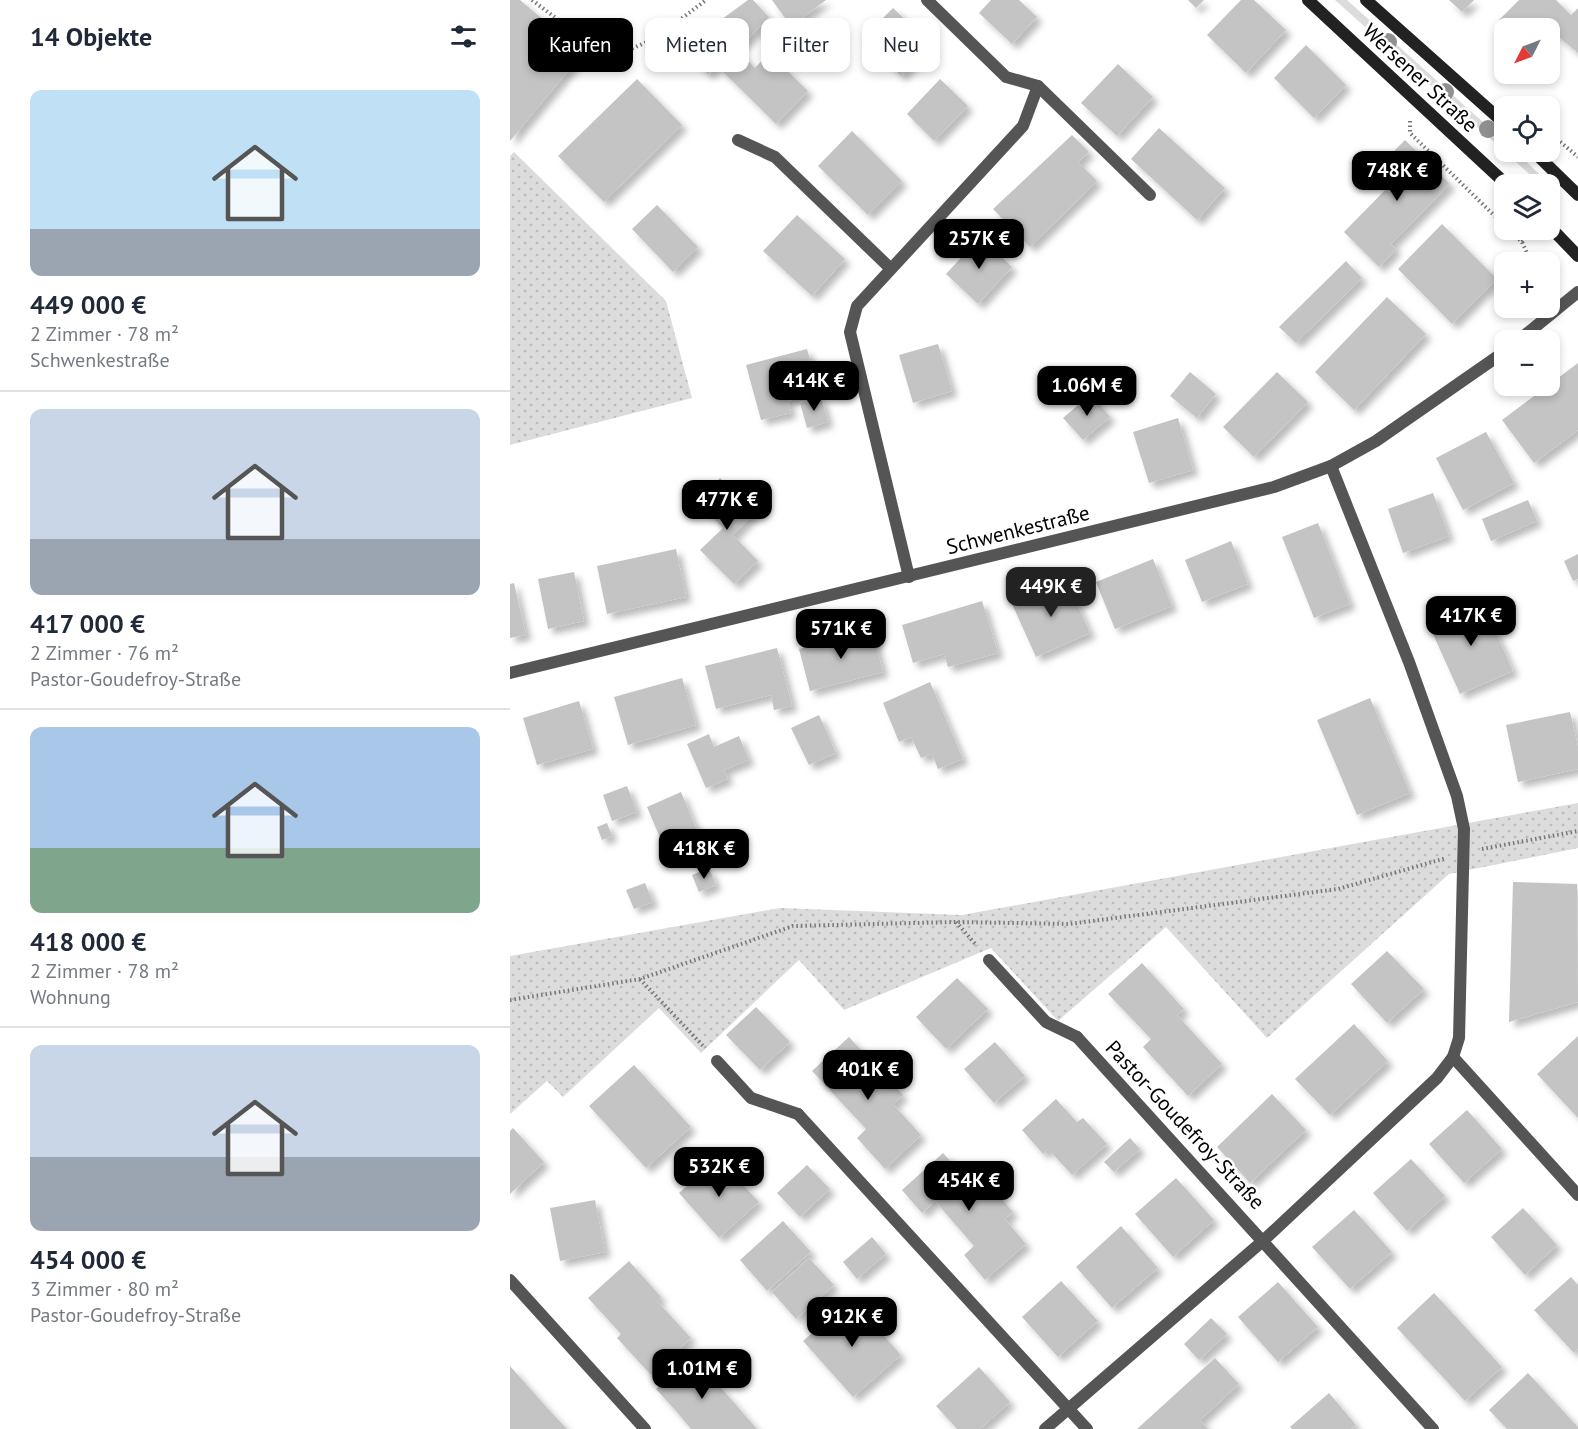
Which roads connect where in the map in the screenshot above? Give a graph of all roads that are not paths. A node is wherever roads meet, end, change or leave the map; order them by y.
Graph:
1 (927, 0) edge
2 (1308, 0) edge
3 (1366, 0) edge
4 (1038, 86) junction
5 (1494, 114) edge
6 (738, 140) dead end
7 (1544, 162) edge
8 (1495, 174) edge
9 (1150, 195) dead end
10 (1578, 195) edge
11 (1560, 237) edge
12 (1578, 256) edge
13 (890, 268) junction
14 (1578, 292) edge
15 (1531, 330) edge
16 (1494, 359) edge
17 (1331, 466) junction
18 (909, 577) junction
19 (510, 673) edge
20 (989, 960) road end
21 (1453, 1057) junction
22 (717, 1061) road end
23 (1578, 1195) edge
24 (1264, 1240) junction
25 (510, 1280) edge
26 (1069, 1408) junction
27 (645, 1429) edge
28 (1046, 1429) edge
29 (1087, 1429) edge
30 (1433, 1429) edge

1 - 4 street
2 - 8 main road, Wersener Straße
3 - 5 main road, Wersener Straße
4 - 9 street
4 - 13 street
6 - 13 street
7 - 10 main road
11 - 12 main road
13 - 18 street
14 - 15 street
16 - 17 street, Schwenkestraße
17 - 18 street, Schwenkestraße
17 - 21 street, Pastor-Goudefroy-Straße
18 - 19 street, Schwenkestraße
20 - 24 street, Pastor-Goudefroy-Straße
21 - 23 street
21 - 24 street, Pastor-Goudefroy-Straße
22 - 26 street
24 - 26 street, Pastor-Goudefroy-Straße
24 - 30 street, Pastor-Goudefroy-Straße
25 - 27 street
26 - 28 street, Pastor-Goudefroy-Straße
26 - 29 street

